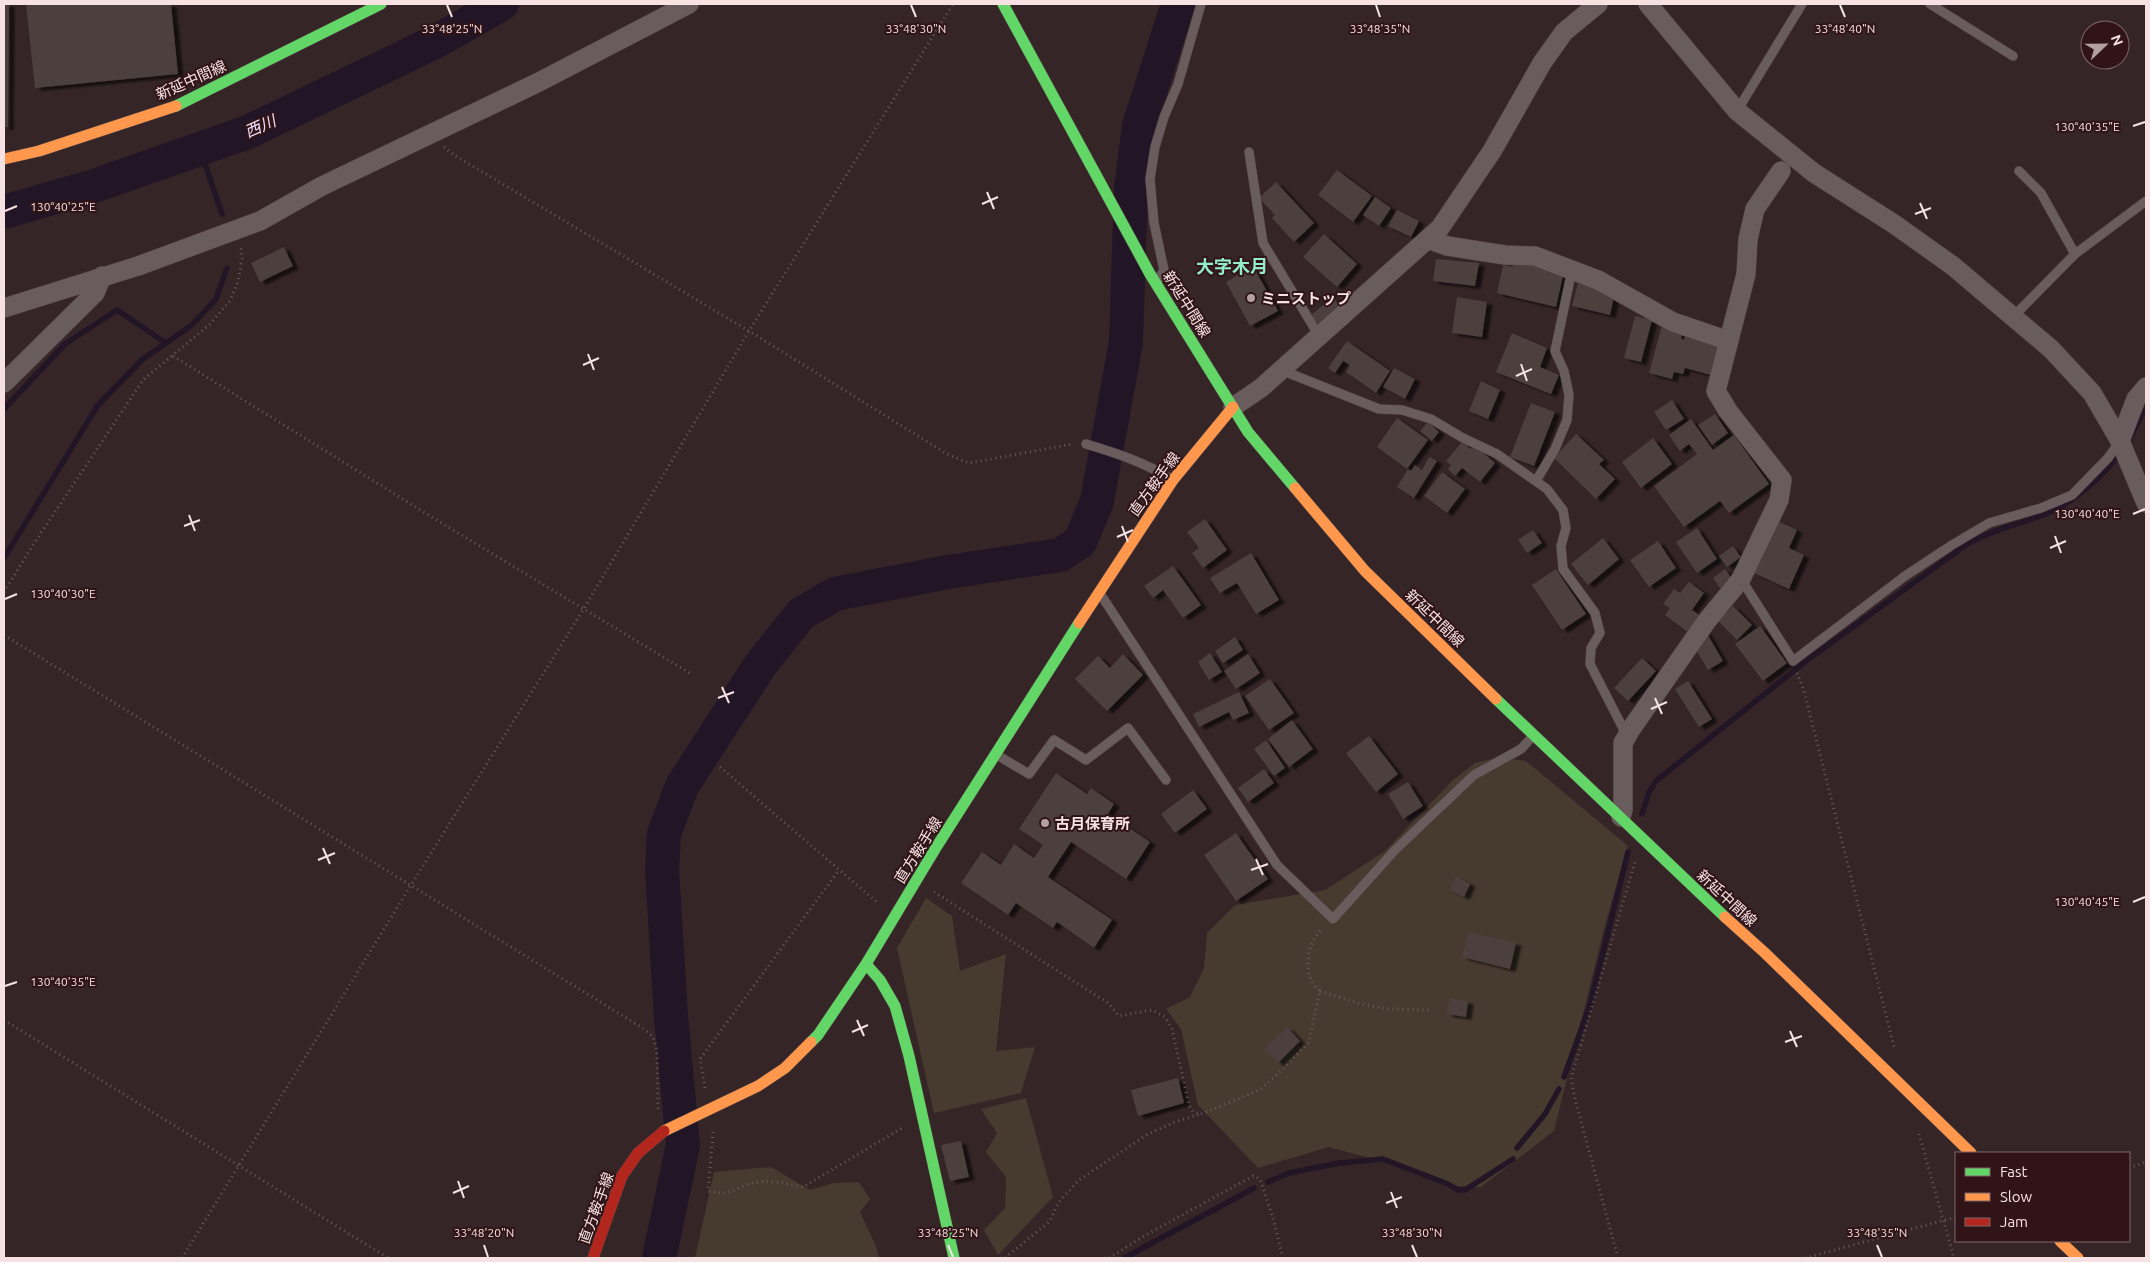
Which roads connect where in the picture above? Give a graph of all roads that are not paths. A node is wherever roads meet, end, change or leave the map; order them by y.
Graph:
1 (381, 4) edge
2 (688, 4) edge
3 (1003, 4) edge
4 (1201, 4) edge
5 (1598, 4) edge
6 (1648, 4) edge
7 (1802, 4) edge
8 (1930, 4) edge
9 (2013, 56) dead end
10 (1737, 111) junction
11 (1248, 152) dead end
12 (4, 159) edge
13 (1781, 171) dead end
14 (2019, 171) dead end
15 (2146, 200) edge
16 (1428, 239) junction
17 (2076, 254) junction
18 (1572, 270) junction
19 (102, 276) junction
20 (1153, 278) junction
21 (4, 308) edge
22 (2014, 317) junction
23 (1319, 336) junction
24 (1729, 341) junction
25 (1281, 370) junction
26 (4, 383) edge
27 (2146, 387) edge
28 (1233, 407) junction
29 (2120, 441) junction
30 (1086, 444) road end
31 (1173, 480) junction
32 (1536, 481) junction
33 (2146, 503) edge
34 (1741, 579) junction
35 (1099, 593) junction
36 (1533, 736) junction
37 (1627, 736) junction
38 (996, 754) junction
39 (1166, 780) dead end
40 (1620, 817) junction
41 (866, 964) junction
42 (1970, 1152) edge
43 (2061, 1242) edge
44 (593, 1258) edge
45 (954, 1258) edge
46 (2078, 1258) edge

1 - 12 main road, 新延中間線
2 - 19 street
3 - 20 main road, 新延中間線
4 - 20 lane
5 - 16 street
6 - 10 street
7 - 10 lane
8 - 9 lane
10 - 22 street
11 - 23 lane
13 - 24 street
14 - 17 lane
15 - 17 lane
16 - 18 street
16 - 23 street
17 - 22 lane
18 - 24 street
18 - 32 lane
19 - 21 street
19 - 26 street
20 - 28 main road, 新延中間線
22 - 29 street
23 - 25 street
24 - 34 street
25 - 28 street
25 - 32 lane
27 - 29 street
28 - 31 main road, 直方鞍手線
28 - 36 main road, 新延中間線
29 - 33 street
29 - 34 lane
30 - 31 lane
31 - 35 main road, 直方鞍手線
32 - 37 lane
34 - 37 street
35 - 36 lane
35 - 38 main road, 直方鞍手線
36 - 40 main road, 新延中間線
37 - 40 street
38 - 39 lane
38 - 41 main road, 直方鞍手線
40 - 42 main road, 新延中間線
41 - 44 main road, 直方鞍手線
41 - 45 main road
43 - 46 main road

